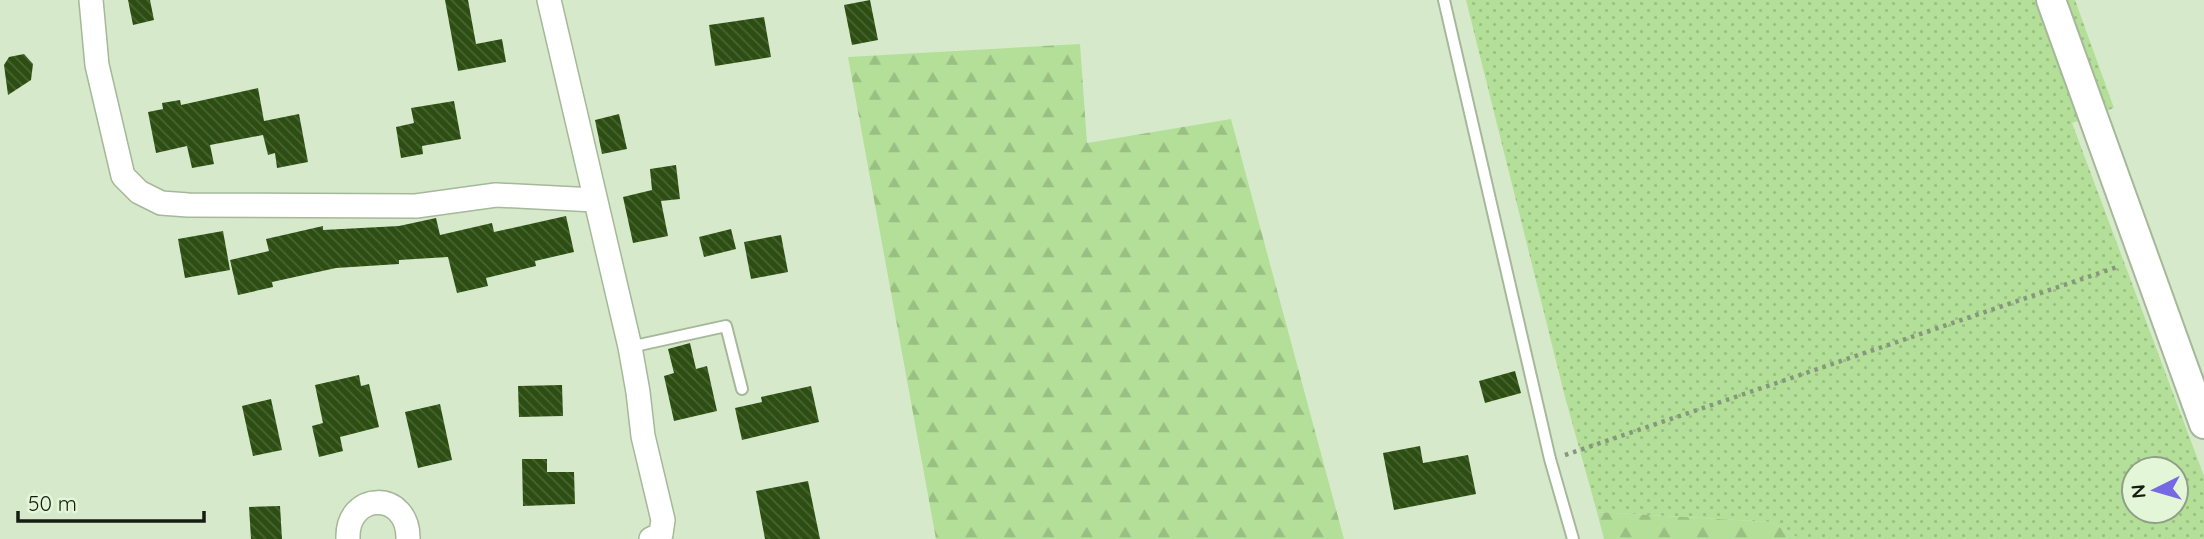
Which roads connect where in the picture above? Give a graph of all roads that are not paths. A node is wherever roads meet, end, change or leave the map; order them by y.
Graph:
1 (92, 0) edge
2 (549, 0) edge
3 (1444, 0) edge
4 (2051, 0) edge
5 (595, 200) junction
6 (630, 347) junction
7 (742, 389) dead end
8 (2204, 424) edge
9 (348, 539) edge
10 (410, 539) edge
11 (651, 539) edge
12 (1573, 539) edge

1 - 5 street
2 - 5 street
3 - 12 lane
4 - 8 street
5 - 6 street
6 - 7 lane
6 - 11 street
9 - 10 street

